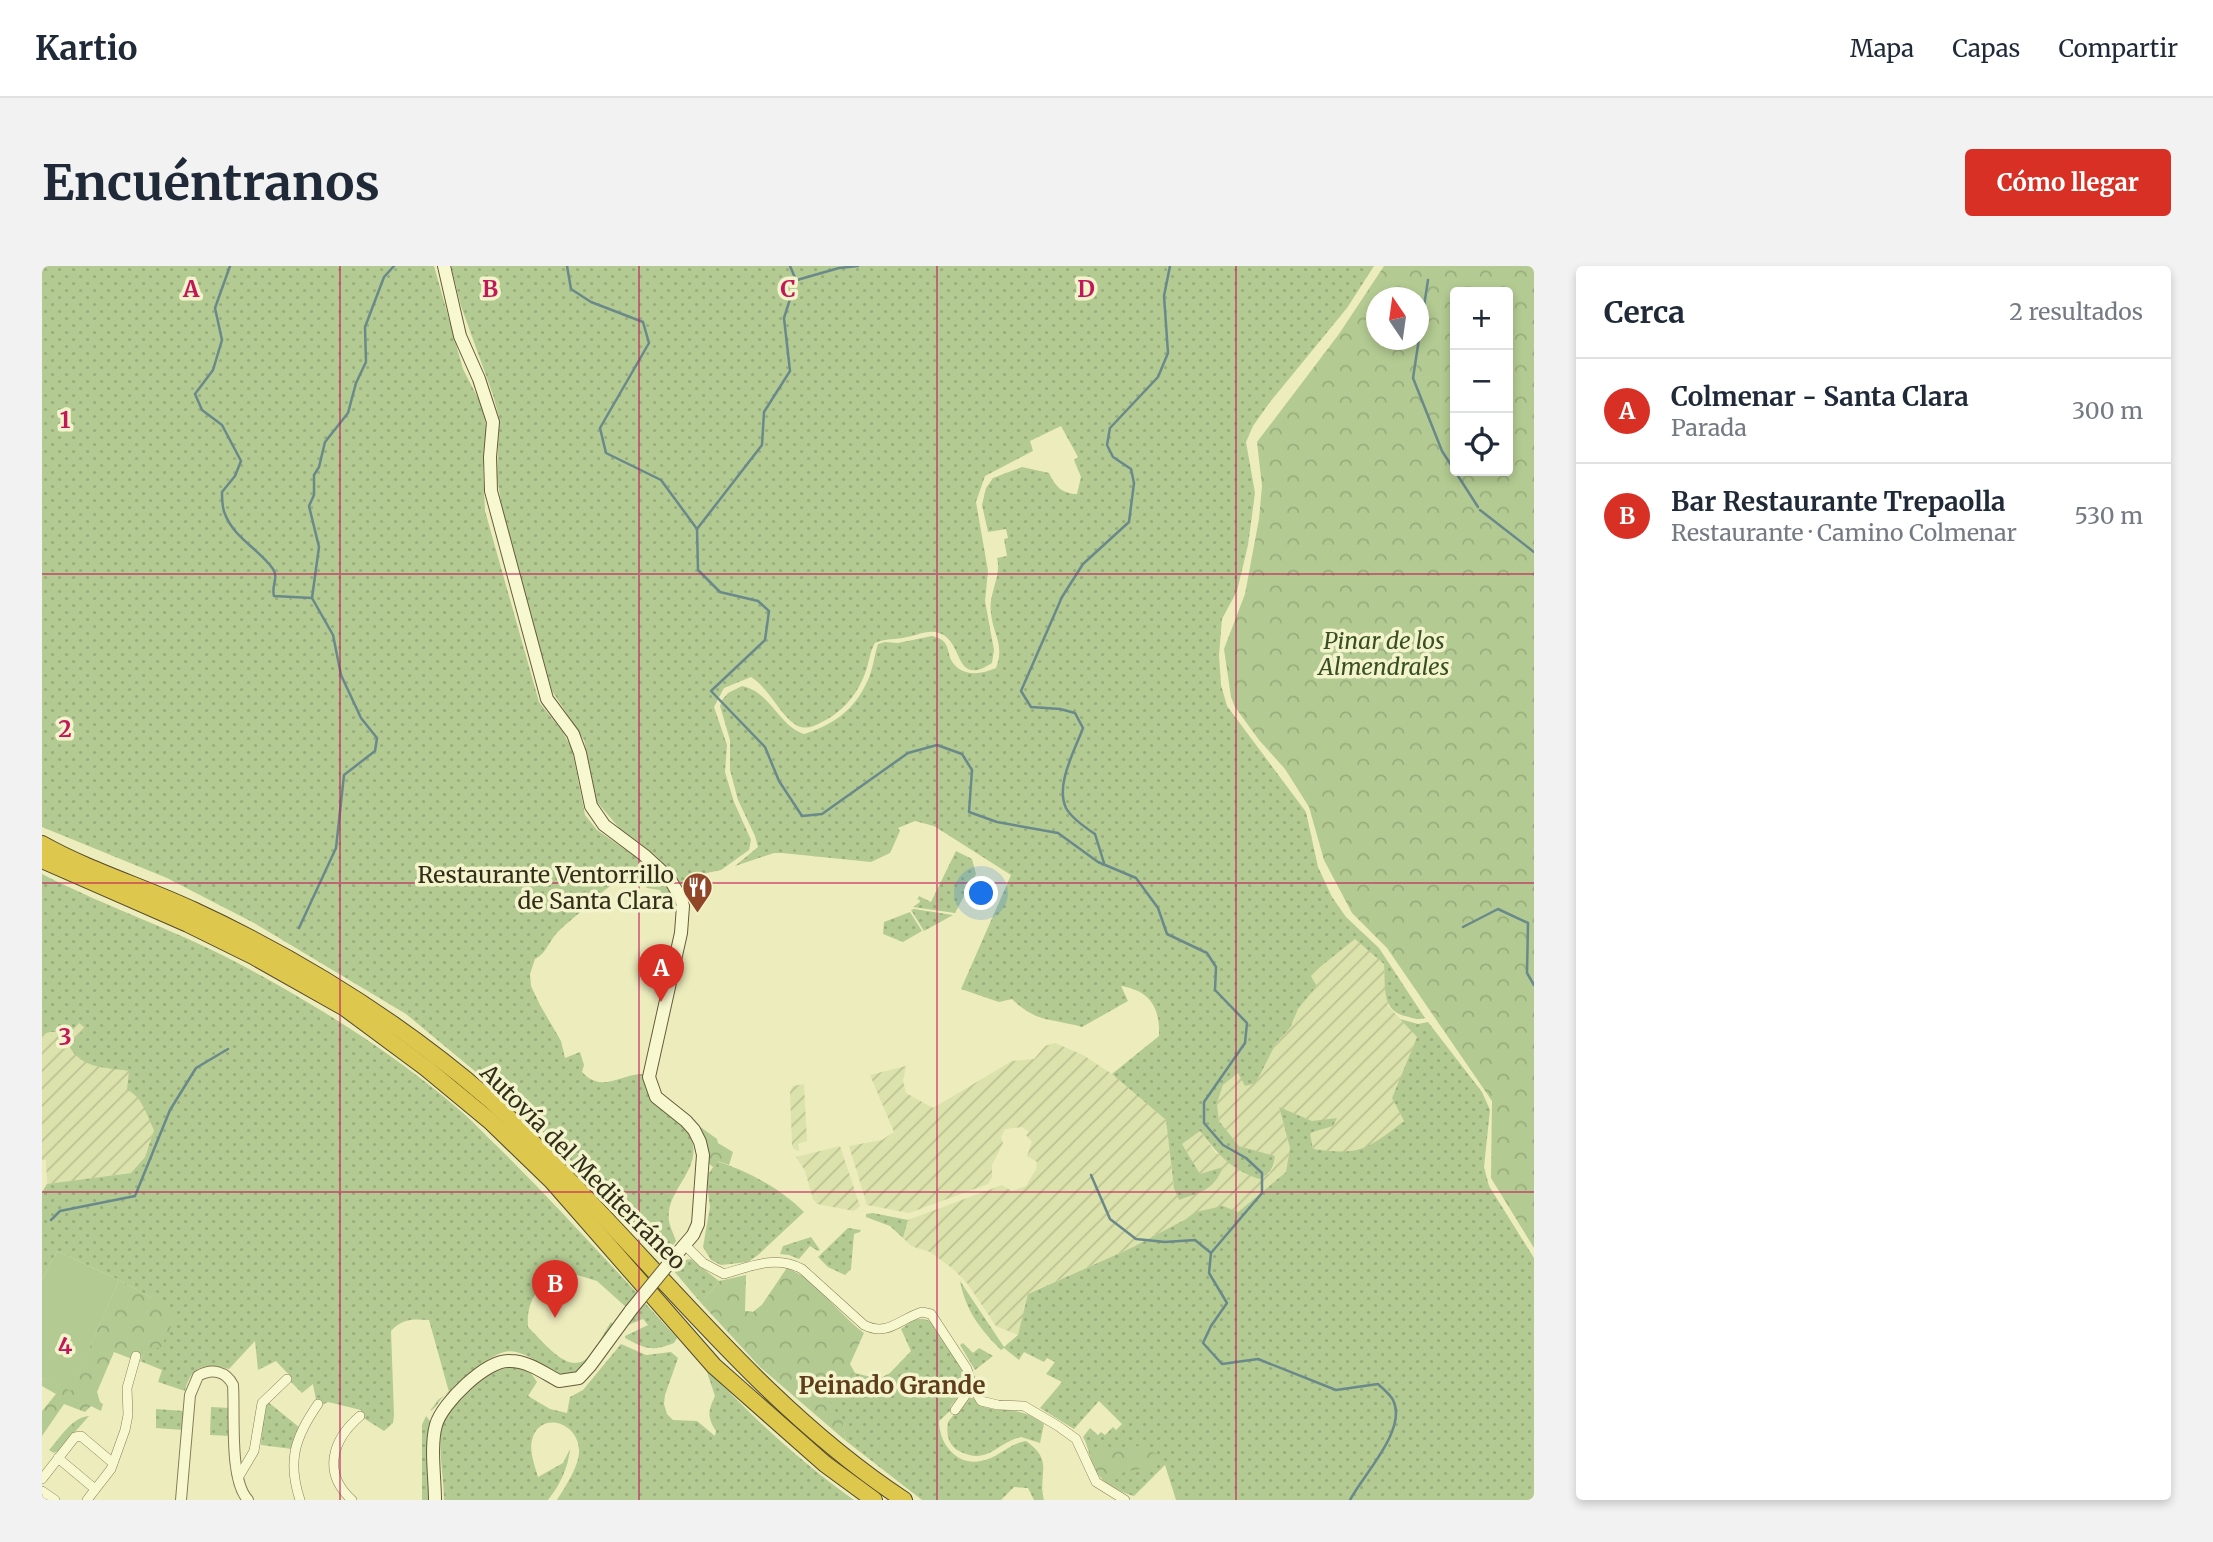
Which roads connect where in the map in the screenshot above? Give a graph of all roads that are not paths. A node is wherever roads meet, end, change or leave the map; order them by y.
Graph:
1 (444, 266) edge
2 (42, 845) edge
3 (42, 860) edge
4 (685, 1245) junction
5 (136, 1356) dead end
6 (288, 1379) dead end
7 (972, 1386) junction
8 (318, 1404) dead end
9 (955, 1409) dead end
10 (360, 1416) dead end
11 (58, 1458) junction
12 (113, 1463) junction
13 (239, 1478) junction
14 (42, 1479) edge
15 (95, 1489) junction
16 (42, 1490) edge
17 (55, 1500) edge
18 (87, 1500) edge
19 (181, 1500) edge
20 (248, 1500) edge
21 (300, 1500) edge
22 (352, 1500) edge
23 (435, 1500) edge
24 (874, 1500) edge
25 (904, 1500) edge
26 (1125, 1500) edge

1 - 4 main road
2 - 25 highway, Autovía del Mediterráneo
3 - 24 highway, Autovía del Mediterráneo
4 - 7 street
4 - 23 main road, bridge
5 - 12 street
6 - 13 street
7 - 9 street
7 - 26 street
8 - 21 street
10 - 22 street
11 - 12 street
11 - 14 street
11 - 15 street
12 - 15 street
13 - 19 street
13 - 20 street
15 - 18 street
16 - 17 street

